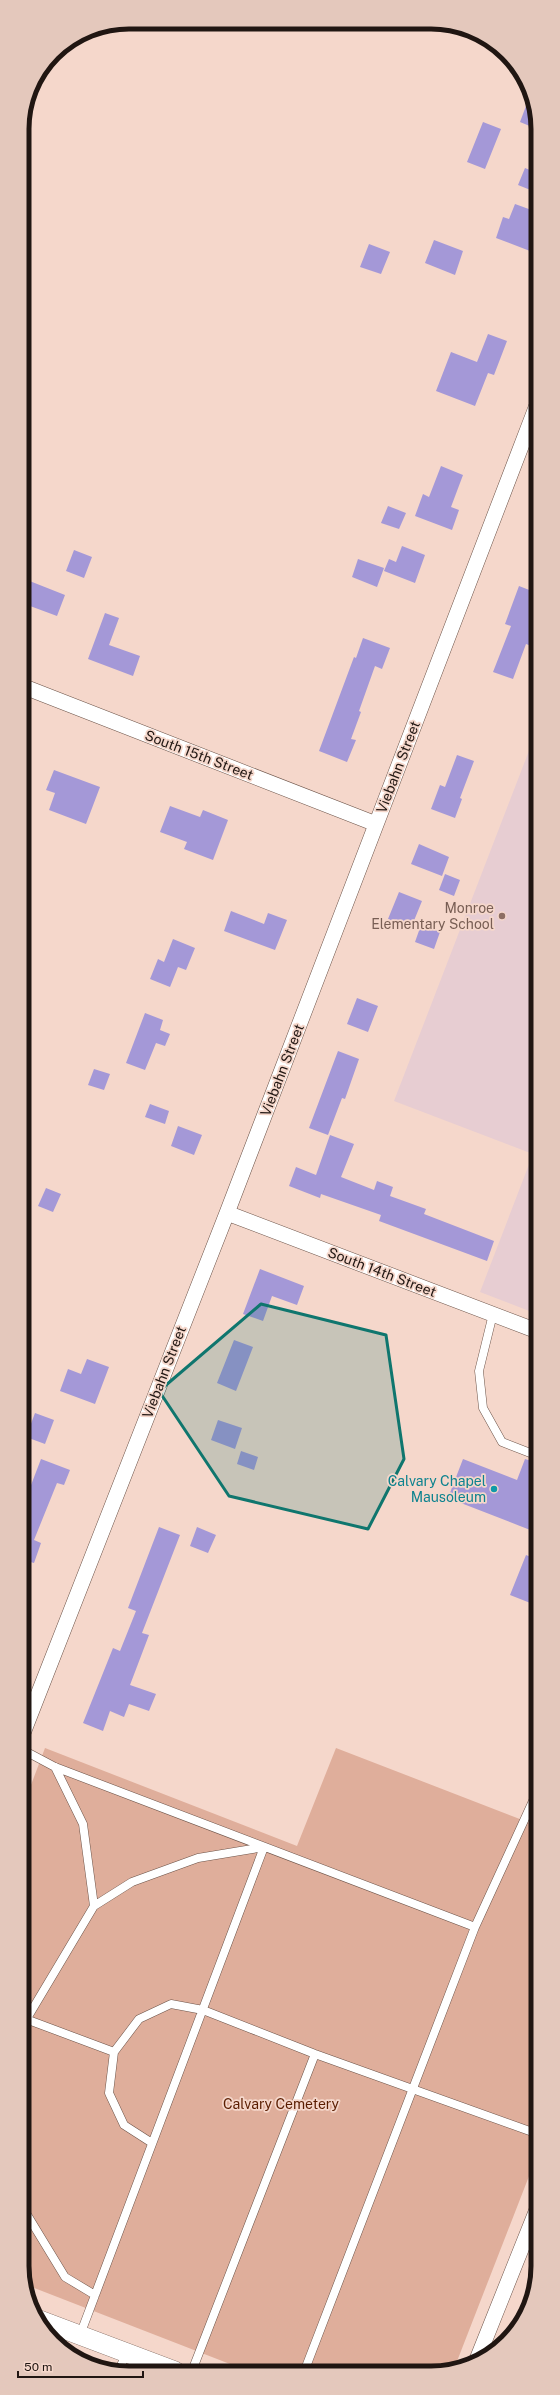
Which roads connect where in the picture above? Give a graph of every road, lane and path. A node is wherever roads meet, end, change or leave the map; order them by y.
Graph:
1 (531, 421) edge
2 (29, 689) edge
3 (376, 824) junction
4 (226, 1213) junction
5 (493, 1314) junction
6 (531, 1328) edge
7 (531, 1453) edge
8 (29, 1719) edge
9 (29, 1753) edge
10 (55, 1767) junction
11 (531, 1805) edge
12 (264, 1847) junction
13 (94, 1906) junction
14 (475, 1927) junction
15 (203, 2010) junction
16 (29, 2011) edge
17 (29, 2021) edge
18 (114, 2052) junction
19 (315, 2054) junction
20 (412, 2089) junction
21 (531, 2132) edge
22 (152, 2143) junction
23 (29, 2218) edge
24 (531, 2238) edge
25 (95, 2295) junction
26 (47, 2323) edge
27 (80, 2335) junction
28 (126, 2353) junction
29 (480, 2354) edge
30 (121, 2365) edge
31 (161, 2366) edge
32 (194, 2366) edge
33 (306, 2366) edge

1 - 3 street, Viebahn Street
2 - 3 street, South 15th Street
3 - 4 street, Viebahn Street
4 - 5 street, South 14th Street
4 - 8 street, Viebahn Street
5 - 6 street, South 14th Street
5 - 7 lane
9 - 10 lane
10 - 12 lane
10 - 13 lane
11 - 14 lane
12 - 13 lane
12 - 14 lane
12 - 15 lane
13 - 16 lane
14 - 20 lane
15 - 18 lane
15 - 19 lane
15 - 22 lane
17 - 18 lane
18 - 22 lane
19 - 20 lane
19 - 32 lane
20 - 21 lane
20 - 33 lane
22 - 25 lane
23 - 25 lane
24 - 29 street
25 - 27 lane
26 - 27 street
27 - 28 street
28 - 30 lane
28 - 31 street

